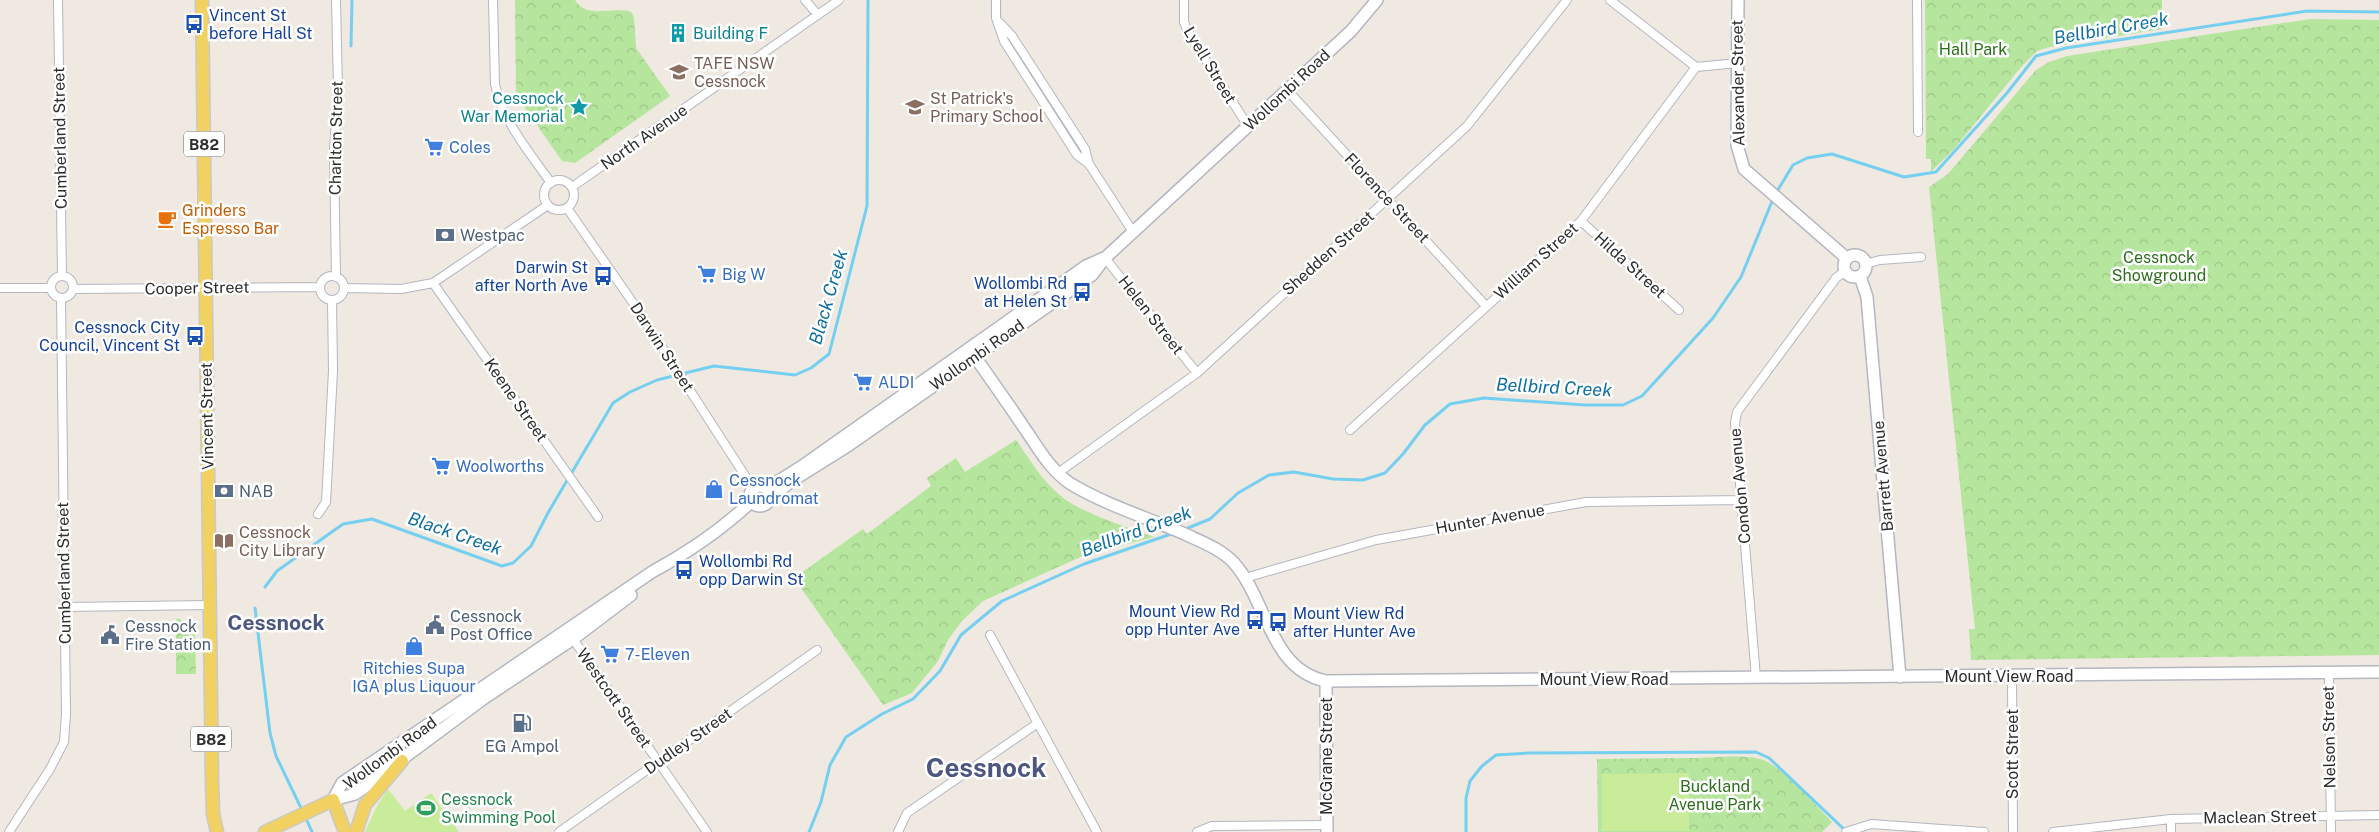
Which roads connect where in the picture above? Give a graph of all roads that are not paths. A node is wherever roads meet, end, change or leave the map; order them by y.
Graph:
1 (58, 0) edge
2 (202, 0) edge
3 (336, 0) edge
4 (493, 0) edge
5 (805, 0) edge
6 (839, 0) edge
7 (996, 0) edge
8 (1184, 0) edge
9 (1377, 0) edge
10 (1567, 0) edge
11 (1610, 0) edge
12 (1738, 0) edge
13 (1917, 0) edge
14 (818, 15) junction
15 (1738, 63) junction
16 (1696, 67) junction
17 (1288, 91) junction
18 (1248, 126) junction
19 (1918, 132) dead end
20 (551, 183) junction
21 (572, 187) junction
22 (1388, 198) junction
23 (548, 205) junction
24 (567, 208) junction
25 (1581, 221) junction
26 (1134, 232) junction
27 (1921, 257) dead end
28 (1105, 258) junction
29 (1866, 264) junction
30 (1846, 266) junction
31 (62, 276) junction
32 (1860, 276) junction
33 (336, 277) junction
34 (433, 284) junction
35 (320, 286) junction
36 (205, 287) junction
37 (0, 288) edge
38 (51, 288) junction
39 (344, 288) junction
40 (73, 289) junction
41 (61, 298) junction
42 (332, 300) junction
43 (1486, 306) junction
44 (1680, 310) dead end
45 (1004, 326) junction
46 (975, 357) junction
47 (1197, 373) junction
48 (934, 375) junction
49 (1350, 430) dead end
50 (1058, 473) junction
51 (765, 487) junction
52 (753, 488) junction
53 (770, 499) junction
54 (1741, 500) junction
55 (751, 502) junction
56 (318, 514) dead end
57 (598, 517) dead end
58 (673, 561) junction
59 (1245, 578) junction
60 (210, 605) junction
61 (65, 607) junction
62 (586, 617) junction
63 (990, 634) dead end
64 (573, 639) junction
65 (547, 643) junction
66 (817, 650) dead end
67 (2329, 672) junction
68 (2379, 672) edge
69 (1900, 677) junction
70 (2012, 677) junction
71 (1756, 678) junction
72 (1326, 681) junction
73 (1038, 724) junction
74 (402, 761) junction
75 (658, 762) junction
76 (333, 800) junction
77 (2330, 815) junction
78 (2379, 815) edge
79 (2171, 819) junction
80 (1327, 828) edge
81 (1850, 830) edge
82 (899, 831) edge
83 (10, 832) edge
84 (217, 832) edge
85 (265, 832) edge
86 (346, 832) edge
87 (356, 832) edge
88 (559, 832) edge
89 (707, 832) edge
90 (1097, 832) edge
91 (1197, 832) edge
92 (1984, 832) edge
93 (2013, 832) edge
94 (2053, 832) edge
95 (2171, 832) edge
96 (2330, 832) edge

1 - 31 street, Cumberland Street
2 - 36 main road, Vincent Street / B82
3 - 33 street, Charlton Street
4 - 20 street
5 - 14 street
6 - 14 street, North Avenue
7 - 26 street
8 - 18 street, Lyell Street
9 - 17 main road, Wollombi Road
10 - 22 street, Shedden Street
11 - 16 street
12 - 15 main road, Alexander Street
13 - 19 street
14 - 21 street, North Avenue
15 - 16 street
15 - 30 main road, Alexander Street
16 - 25 street, William Street
17 - 18 main road, Wollombi Road
17 - 22 street, Florence Street
18 - 26 main road, Wollombi Road
20 - 21 street
20 - 23 street
21 - 24 street
22 - 43 street, Florence Street
22 - 47 street, Shedden Street
23 - 24 street
23 - 34 street
24 - 52 street, Darwin Street
25 - 43 street, William Street
25 - 44 street, Hilda Street
26 - 28 main road, Wollombi Road
27 - 29 street
28 - 45 main road, Wollombi Road
28 - 46 main road, Wollombi Road
28 - 47 street, Helen Street
29 - 30 main road
29 - 32 main road
30 - 32 main road
30 - 54 street, Condon Avenue
31 - 38 street
31 - 40 street
32 - 69 main road, Barrett Avenue
33 - 35 street
33 - 39 street
34 - 39 street
34 - 57 street, Keene Street
35 - 36 street, Cooper Street
35 - 42 street
36 - 40 street, Cooper Street
36 - 60 main road, Vincent Street / B82
37 - 38 street
38 - 41 street
39 - 42 street
40 - 41 street
41 - 61 street, Cumberland Street
42 - 56 street
43 - 49 street, William Street
45 - 46 main road
45 - 48 main road, Wollombi Road
46 - 48 main road
46 - 50 main road, Mount View Road
46 - 53 main road, Wollombi Road
47 - 50 street, Shedden Street
48 - 51 main road, Wollombi Road
50 - 59 main road, Mount View Road
51 - 52 main road
51 - 53 main road
52 - 55 main road
53 - 55 main road
54 - 59 street, Hunter Avenue
54 - 71 street, Condon Avenue
55 - 58 main road, Wollombi Road
58 - 62 main road, Wollombi Road
58 - 64 main road, Wollombi Road
59 - 72 main road, Mount View Road
60 - 61 street
60 - 84 main road, Vincent Street / B82
61 - 83 street, Cumberland Street
62 - 64 main road
62 - 65 main road, Wollombi Road
63 - 73 street
64 - 65 main road
64 - 74 main road, Wollombi Road
64 - 75 street, Westcott Street
65 - 76 main road, Wollombi Road
66 - 75 street, Dudley Street
67 - 68 main road, Mount View Road
67 - 70 main road, Mount View Road
67 - 77 street, Nelson Street
69 - 70 main road, Mount View Road
69 - 71 main road, Mount View Road
70 - 93 street, Scott Street
71 - 72 main road, Mount View Road
72 - 80 main road, McGrane Street
73 - 82 street
73 - 90 street
74 - 76 main road, Wollombi Road
74 - 87 main road
75 - 88 street, Dudley Street
75 - 89 street, Westcott Street
76 - 85 main road
76 - 86 main road
77 - 78 street, Maclean Street
77 - 79 street, Maclean Street
77 - 96 street, Nelson Street
79 - 94 street, Maclean Street
79 - 95 street
80 - 91 street
81 - 92 street

